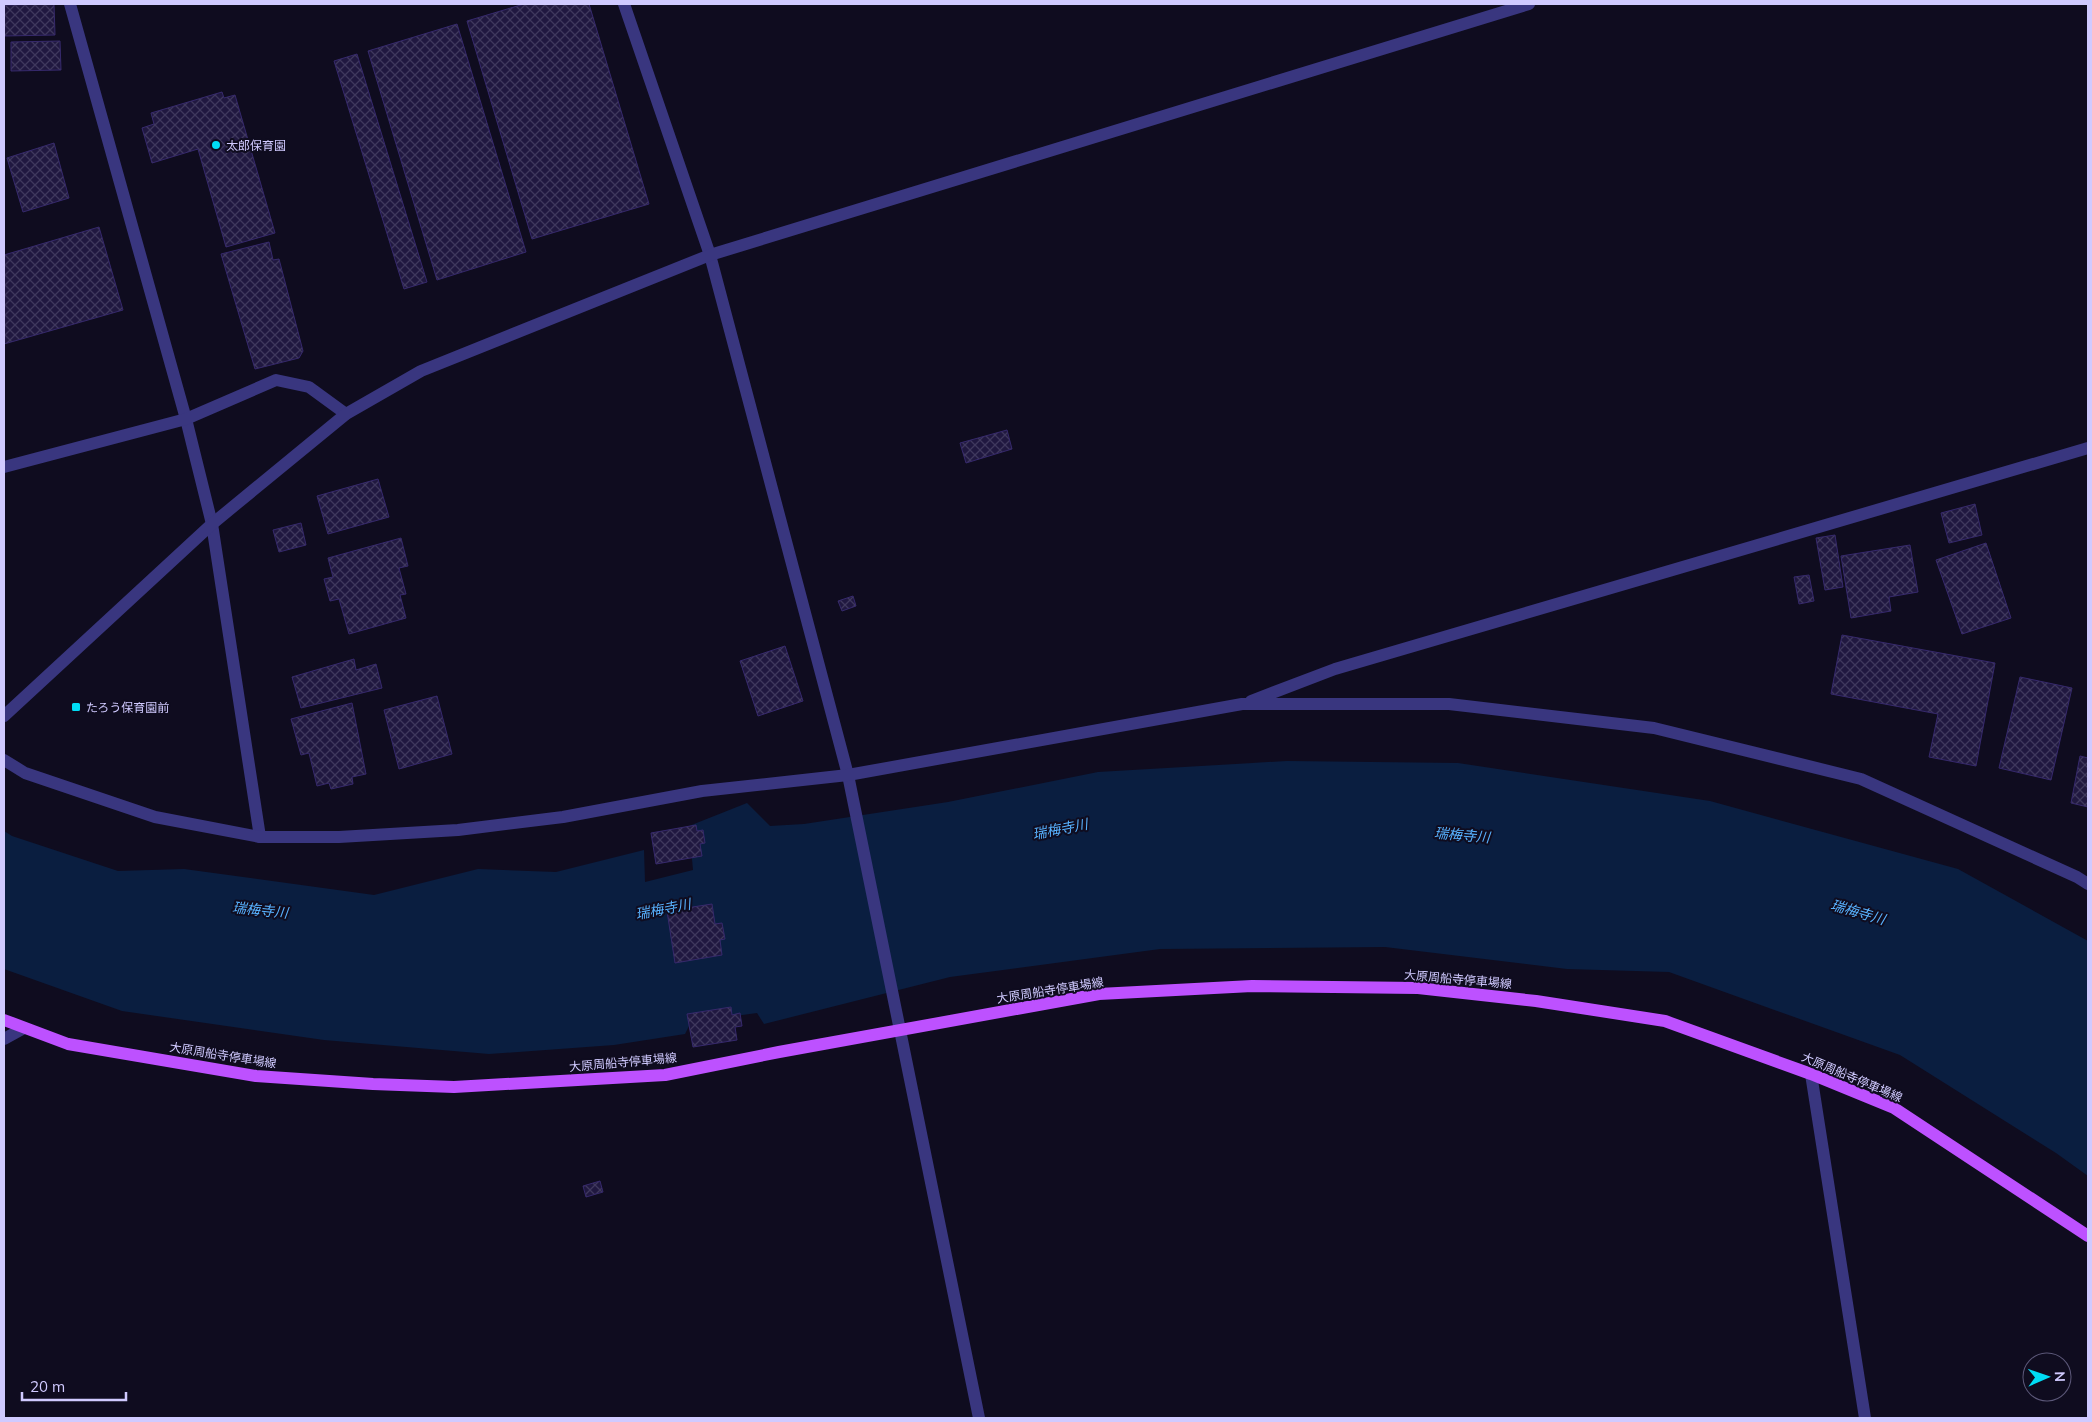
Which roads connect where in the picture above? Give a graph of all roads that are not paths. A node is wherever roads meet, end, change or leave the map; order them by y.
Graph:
1 (70, 4) edge
2 (624, 4) edge
3 (1529, 4) edge
4 (710, 255) junction
5 (346, 414) junction
6 (186, 419) junction
7 (2088, 448) edge
8 (4, 467) edge
9 (212, 524) junction
10 (1242, 704) junction
11 (4, 716) edge
12 (4, 760) edge
13 (848, 775) junction
14 (260, 837) junction
15 (2088, 884) edge
16 (4, 1020) edge
17 (24, 1028) junction
18 (900, 1030) junction
19 (4, 1039) edge
20 (1811, 1074) junction
21 (2088, 1236) edge
22 (979, 1418) edge
23 (1864, 1418) edge

1 - 6 street
2 - 4 street
3 - 4 street
4 - 5 street
4 - 13 street
5 - 6 street
5 - 9 street
6 - 8 street
6 - 9 street
7 - 10 street
9 - 11 street
9 - 14 street
10 - 13 street
10 - 15 street
12 - 14 street
13 - 14 street
13 - 18 street
16 - 17 main road, 大原周船寺停車場線
17 - 18 main road, 大原周船寺停車場線
17 - 19 street
18 - 20 main road, 大原周船寺停車場線
18 - 22 street
20 - 21 main road, 大原周船寺停車場線
20 - 23 street

